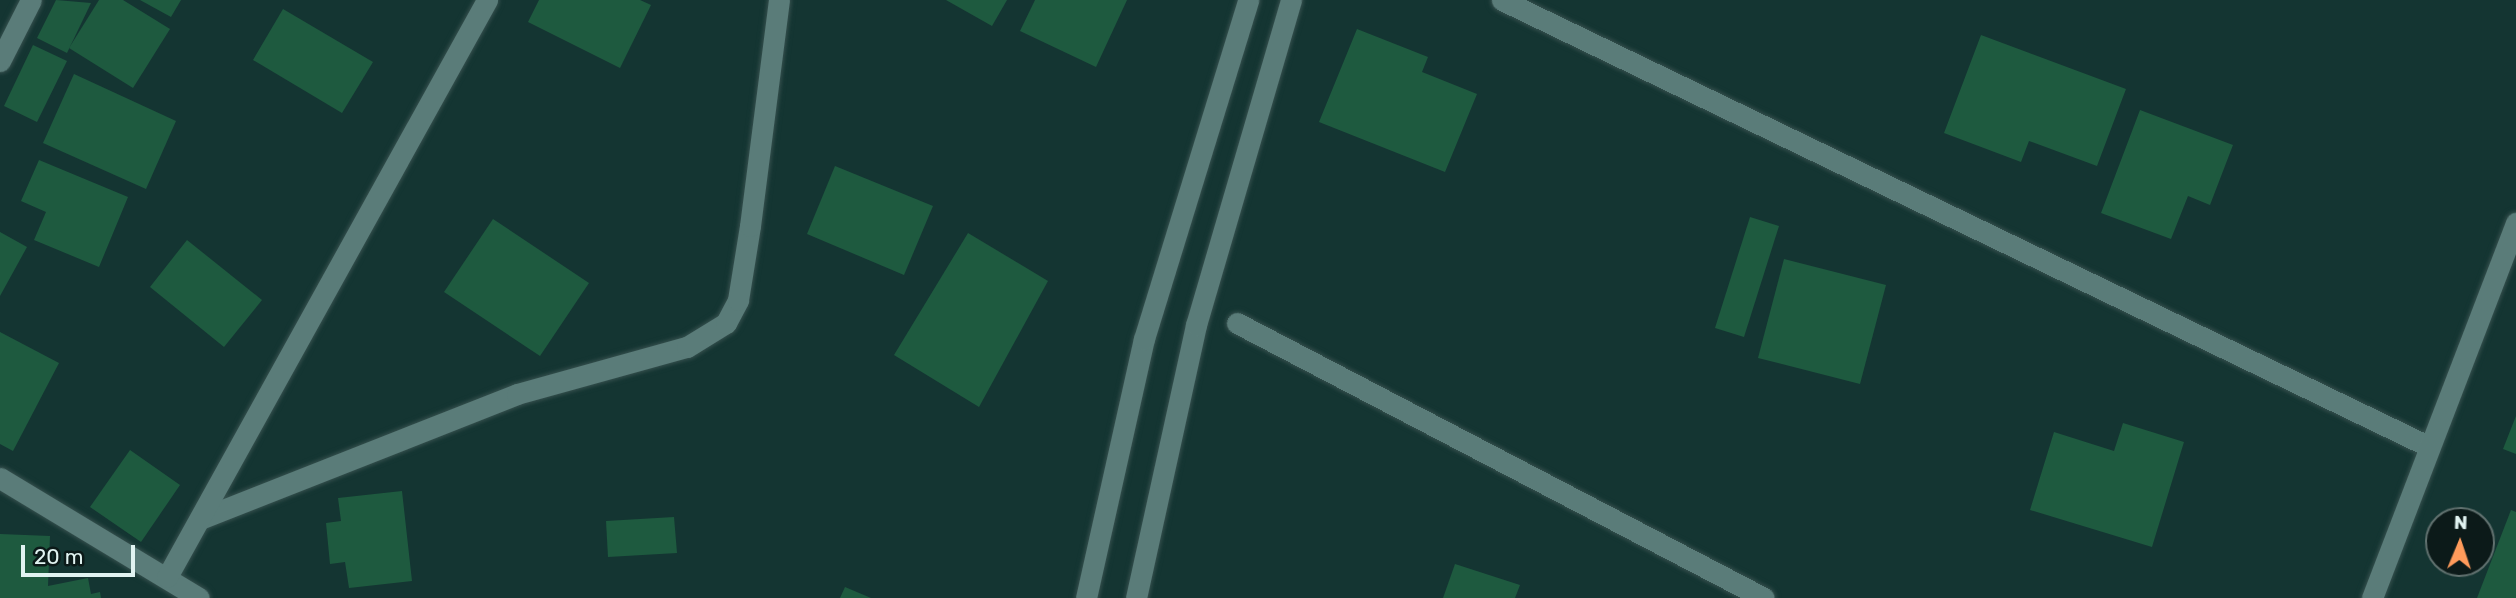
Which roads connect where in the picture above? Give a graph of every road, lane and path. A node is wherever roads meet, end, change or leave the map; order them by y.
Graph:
1 (31, 0) edge
2 (487, 0) edge
3 (779, 0) edge
4 (1248, 0) edge
5 (1291, 0) edge
6 (1502, 0) edge
7 (0, 61) edge
8 (2516, 223) edge
9 (1237, 323) dead end
10 (2426, 445) junction
11 (0, 478) edge
12 (200, 519) junction
13 (167, 577) junction
14 (199, 598) edge
15 (1086, 598) edge
16 (1136, 598) edge
17 (1764, 598) edge
18 (2372, 598) edge

1 - 7 street
2 - 12 street
3 - 12 street
4 - 15 street
5 - 16 street
6 - 10 street
8 - 10 street
9 - 17 street
10 - 18 street
11 - 13 street
12 - 13 street
13 - 14 street

